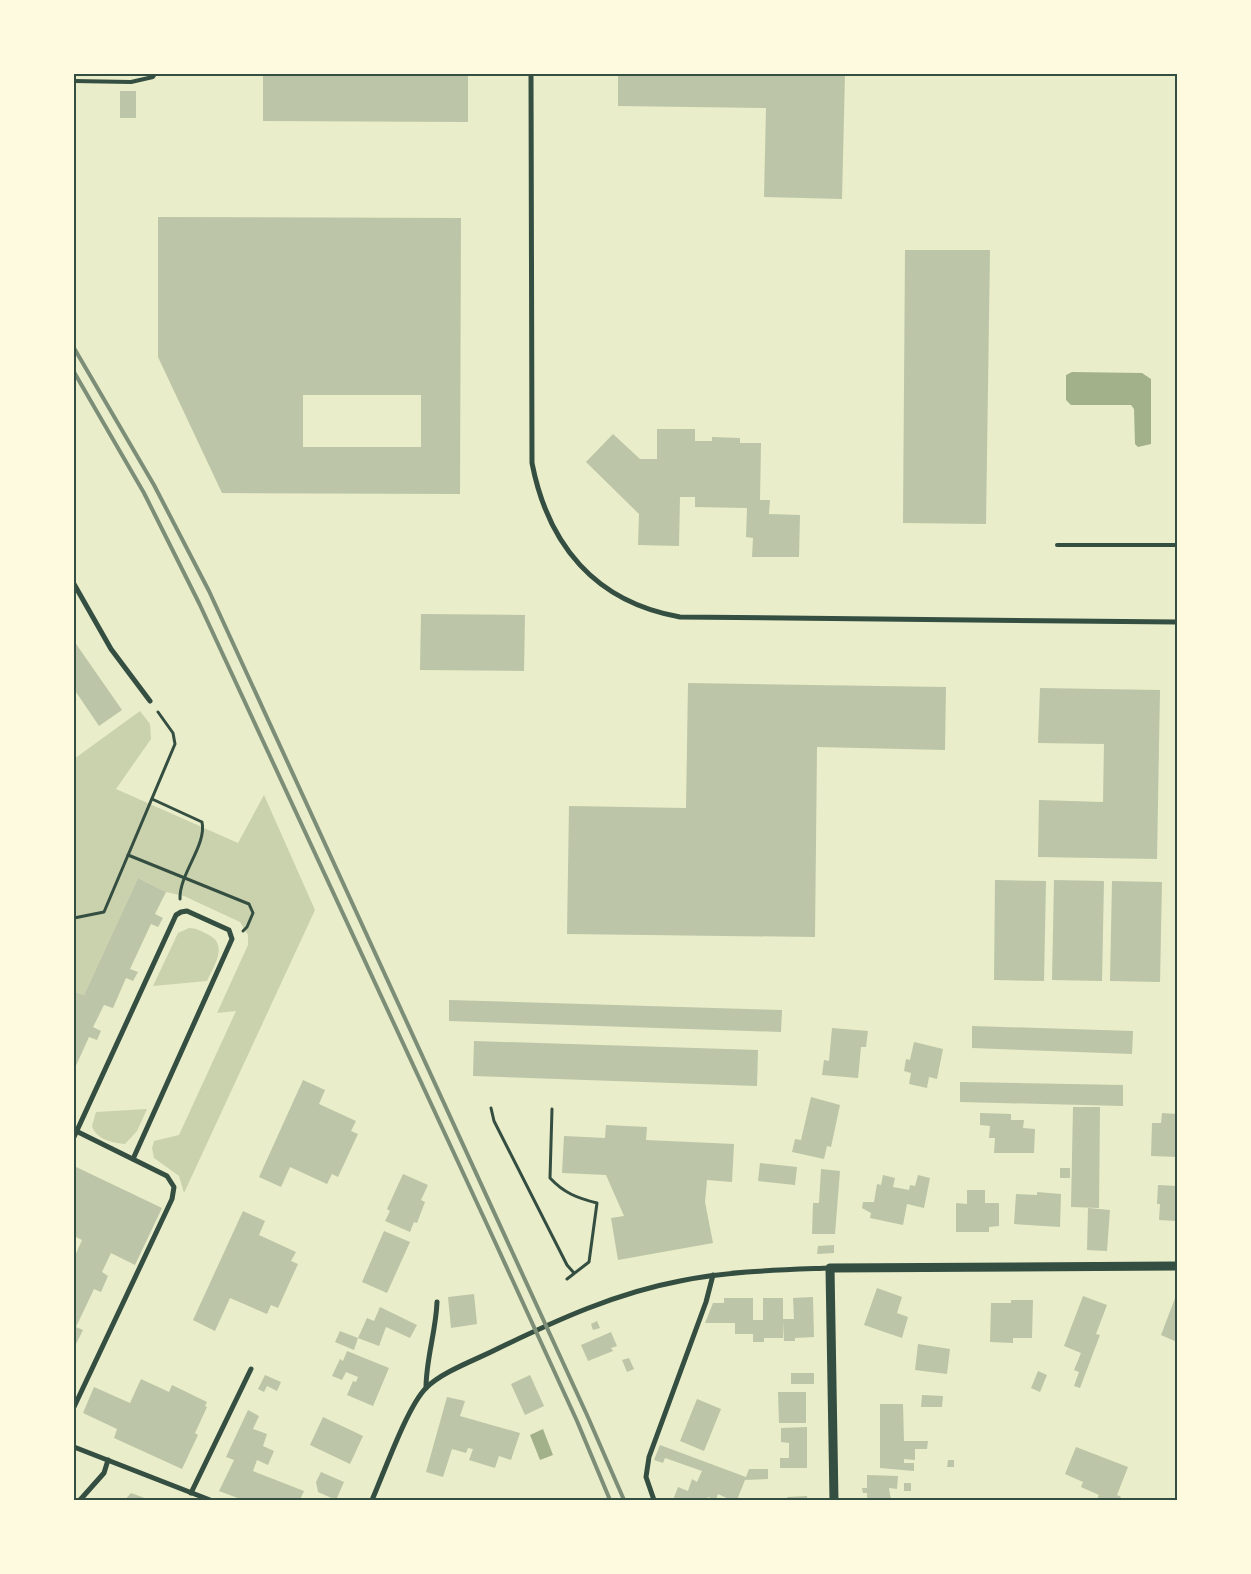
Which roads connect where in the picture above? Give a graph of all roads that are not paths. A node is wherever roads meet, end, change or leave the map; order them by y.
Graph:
1 (155, 74) edge
2 (531, 74) edge
3 (74, 81) edge
4 (1057, 545) dead end
5 (1177, 545) edge
6 (74, 584) edge
7 (1177, 622) edge
8 (150, 701) road end
9 (76, 1131) junction
10 (74, 1137) edge
11 (133, 1159) junction
12 (1177, 1266) edge
13 (830, 1268) junction
14 (713, 1275) junction
15 (437, 1302) dead end
16 (251, 1369) dead end
17 (426, 1388) junction
18 (74, 1407) edge
19 (74, 1448) edge
20 (108, 1460) junction
21 (192, 1493) junction
22 (80, 1500) edge
23 (210, 1500) edge
24 (372, 1500) edge
25 (654, 1500) edge
26 (834, 1500) edge

1 - 3 lane
2 - 7 street
4 - 5 lane
6 - 8 street
9 - 10 street
9 - 11 street
9 - 11 street
11 - 18 street
12 - 13 street
13 - 14 street
13 - 26 street
14 - 17 street
14 - 25 street
15 - 17 street
16 - 21 street
17 - 24 street
19 - 20 street
20 - 21 street
20 - 22 street
21 - 23 street

